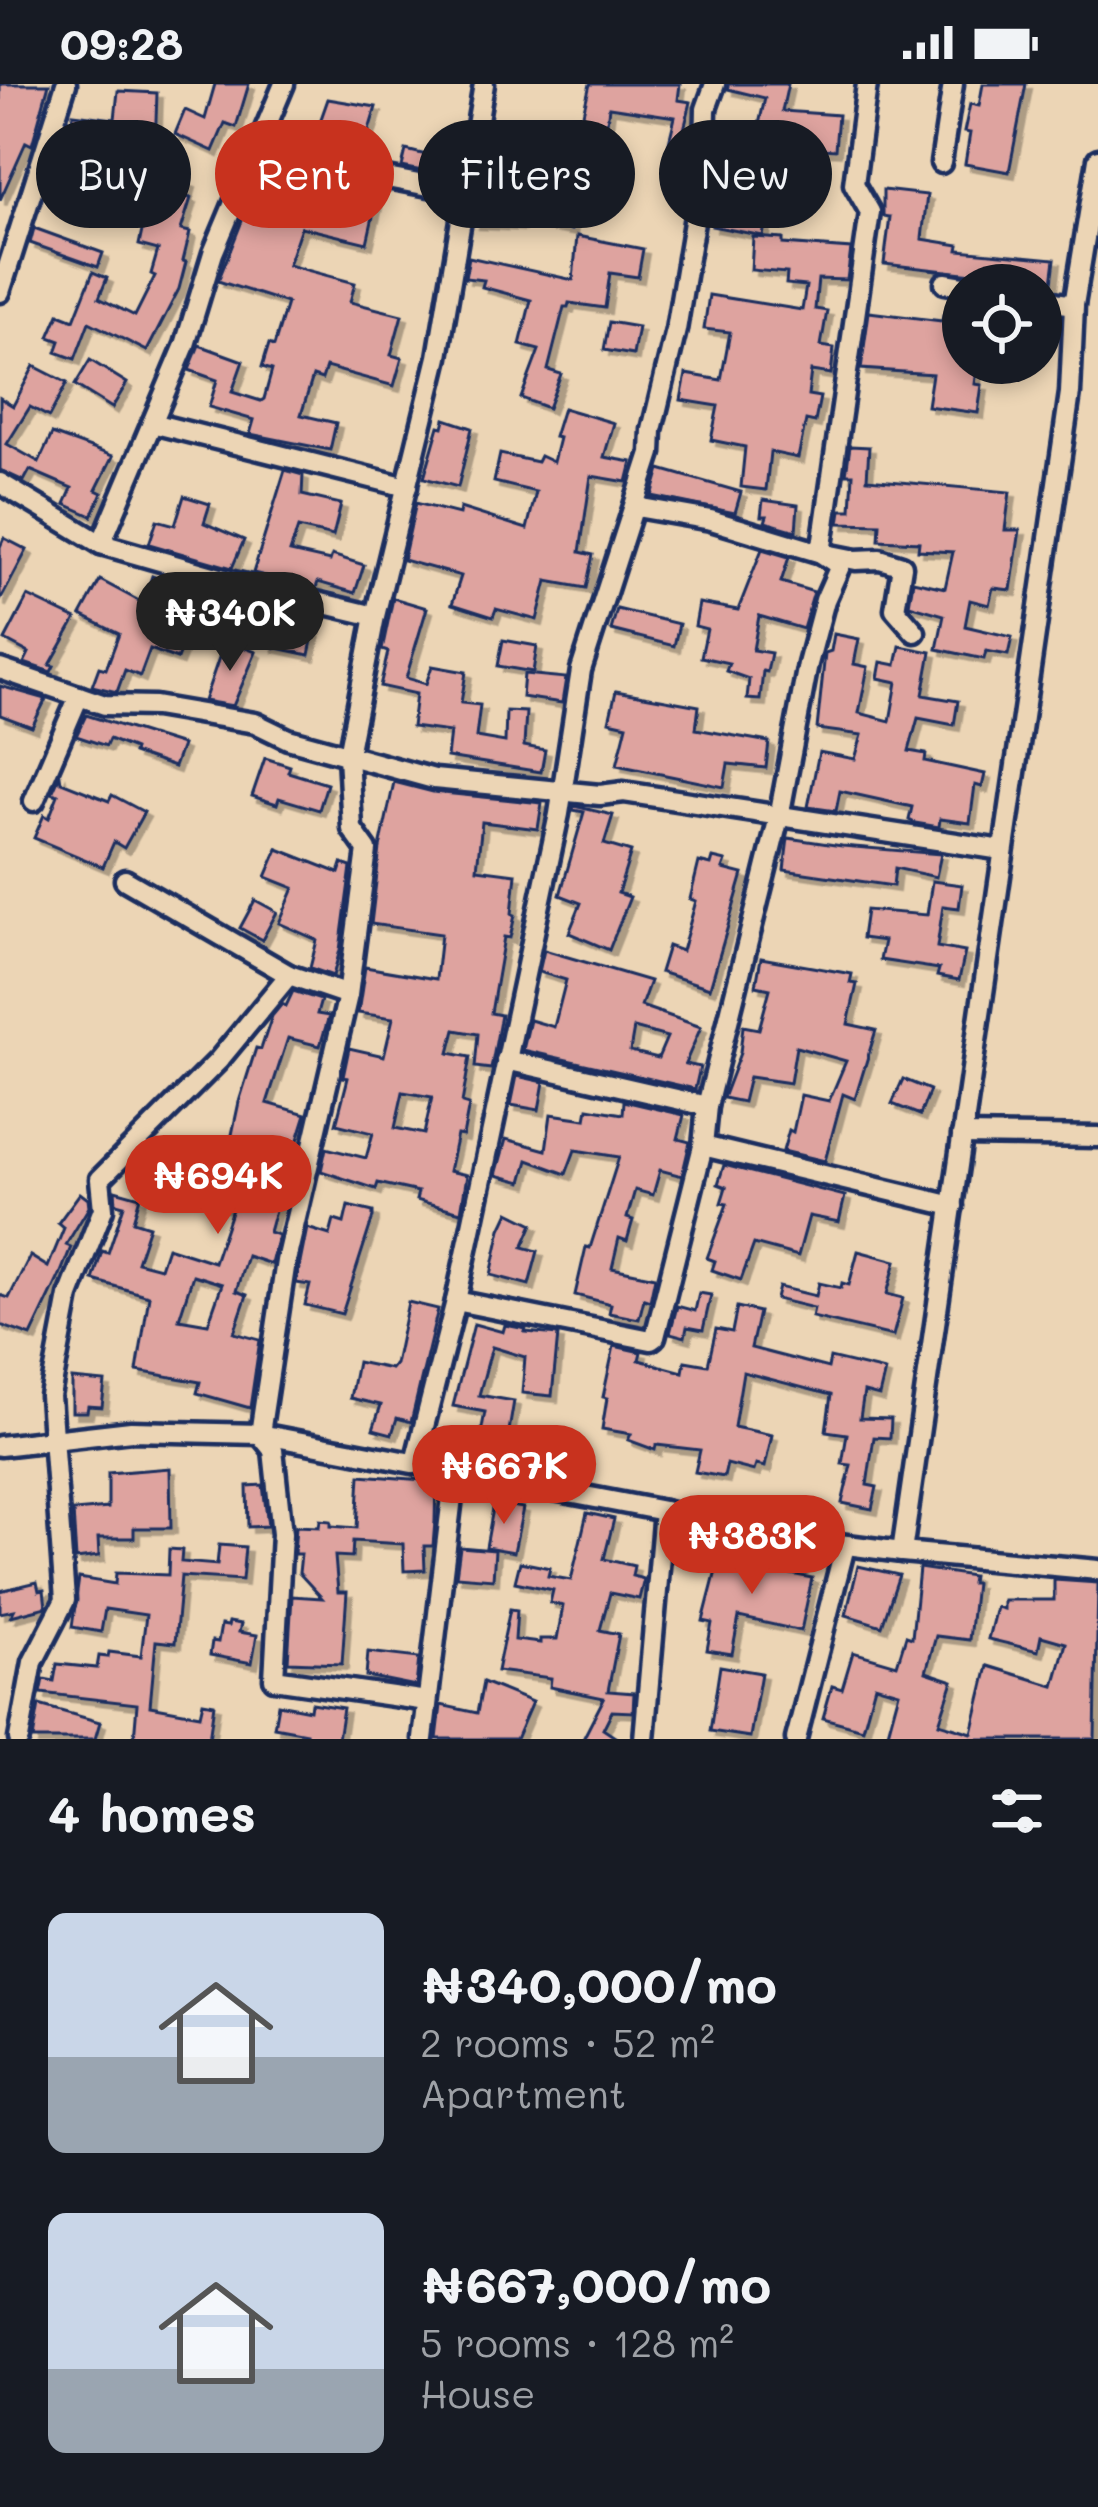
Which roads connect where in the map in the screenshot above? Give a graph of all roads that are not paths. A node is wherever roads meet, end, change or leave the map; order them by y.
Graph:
1 (66, 84) edge
2 (284, 84) edge
3 (484, 84) edge
4 (715, 84) edge
5 (867, 84) edge
6 (953, 84) edge
7 (269, 120) edge
8 (478, 120) edge
9 (1098, 159) edge
10 (941, 163) dead end
11 (224, 228) edge
12 (460, 228) edge
13 (0, 292) edge
14 (1062, 303) edge
15 (1074, 305) junction
16 (152, 423) junction
17 (0, 483) edge
18 (406, 487) junction
19 (636, 507) junction
20 (101, 544) junction
21 (820, 553) junction
22 (376, 616) junction
23 (915, 632) dead end
24 (0, 669) edge
25 (79, 696) junction
26 (348, 755) junction
27 (561, 788) junction
28 (34, 801) dead end
29 (779, 817) junction
30 (1003, 850) junction
31 (125, 880) dead end
32 (289, 975) junction
33 (348, 995) junction
34 (506, 1060) junction
35 (706, 1106) junction
36 (962, 1135) junction
37 (1098, 1137) edge
38 (703, 1146) junction
39 (953, 1206) junction
40 (456, 1301) junction
41 (260, 1434) junction
42 (55, 1438) junction
43 (0, 1445) edge
44 (415, 1462) junction
45 (455, 1472) junction
46 (664, 1511) junction
47 (845, 1546) junction
48 (902, 1552) junction
49 (1098, 1570) edge
50 (427, 1701) junction
51 (19, 1739) edge
52 (423, 1739) edge
53 (644, 1739) edge
54 (796, 1739) edge

1 - 13 street
2 - 7 street
3 - 8 street
4 - 19 street
5 - 21 street
6 - 10 street
9 - 15 street
11 - 16 street
12 - 18 street
14 - 15 street
15 - 30 street
16 - 18 street
16 - 20 street
17 - 20 street
18 - 22 street
19 - 21 street
19 - 27 street
20 - 22 street
21 - 23 street
21 - 29 street
22 - 26 street
24 - 25 street
25 - 26 street
25 - 28 street
26 - 27 street
26 - 33 street
27 - 29 street
27 - 34 street
29 - 30 street
29 - 35 street
30 - 36 street
31 - 32 street
32 - 33 street
32 - 42 street
33 - 41 street
34 - 35 street
34 - 40 street
35 - 38 street
36 - 37 street
36 - 39 street
38 - 39 street
38 - 40 street
39 - 48 street
40 - 44 street
41 - 42 street
41 - 44 street
41 - 50 street
42 - 43 street
42 - 51 street
44 - 45 street
45 - 46 street
45 - 50 street
46 - 47 street
46 - 53 street
47 - 48 street
47 - 54 street
48 - 49 street
50 - 52 street

